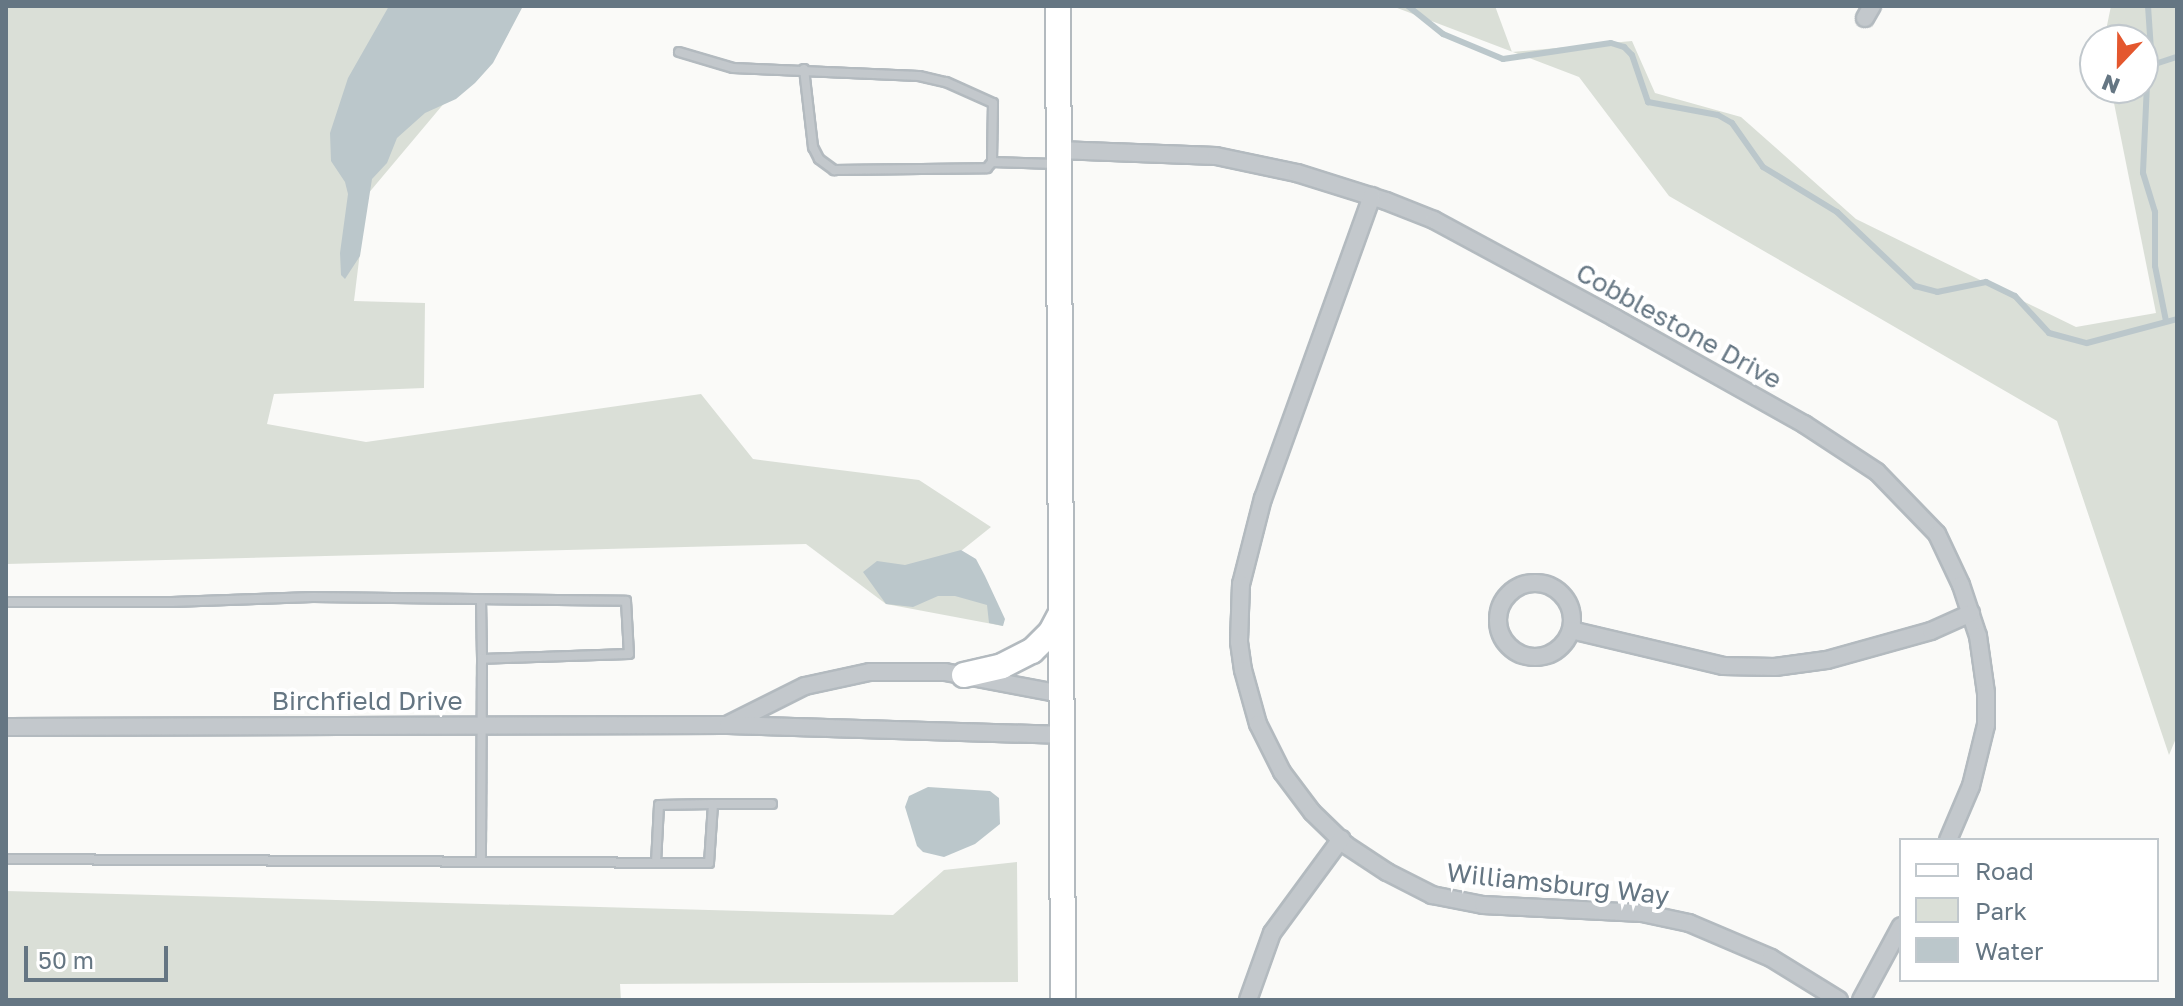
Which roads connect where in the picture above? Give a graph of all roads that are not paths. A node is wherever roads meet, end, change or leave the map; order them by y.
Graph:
1 (1058, 6) edge
2 (679, 52) dead end
3 (804, 69) junction
4 (1058, 157) junction
5 (992, 162) junction
6 (1372, 196) junction
7 (481, 600) junction
8 (6, 602) edge
9 (1062, 611) junction
10 (1971, 613) junction
11 (1571, 630) junction
12 (482, 659) junction
13 (964, 675) junction
14 (1061, 694) junction
15 (480, 724) junction
16 (728, 725) junction
17 (6, 727) edge
18 (1059, 735) junction
19 (713, 804) junction
20 (772, 804) dead end
21 (1949, 838) edge
22 (1341, 839) junction
23 (6, 859) edge
24 (481, 861) junction
25 (656, 863) junction
26 (1899, 930) edge
27 (1063, 1000) edge
28 (1248, 1000) edge
29 (1839, 1000) edge
30 (1861, 1000) edge

1 - 4 main road
2 - 3 lane
3 - 5 lane
3 - 5 lane
4 - 5 lane
4 - 6 street, Cobblestone Drive
4 - 9 main road
6 - 10 street, Cobblestone Drive
6 - 22 street, Williamsburg Way
7 - 8 lane
7 - 12 lane
7 - 12 lane
9 - 13 main road
9 - 14 main road
10 - 11 street
10 - 21 street, Cobblestone Drive
11 - 11 street
12 - 15 lane
13 - 14 street, Birchfield Drive
13 - 16 street, Birchfield Drive
14 - 18 main road
15 - 16 street, Birchfield Drive
15 - 17 street, Birchfield Drive
15 - 24 lane
16 - 18 street, Birchfield Drive
18 - 27 main road
19 - 20 lane
19 - 25 lane
19 - 25 lane
22 - 28 street
22 - 29 street, Williamsburg Way
23 - 24 lane
24 - 25 lane
26 - 30 street

